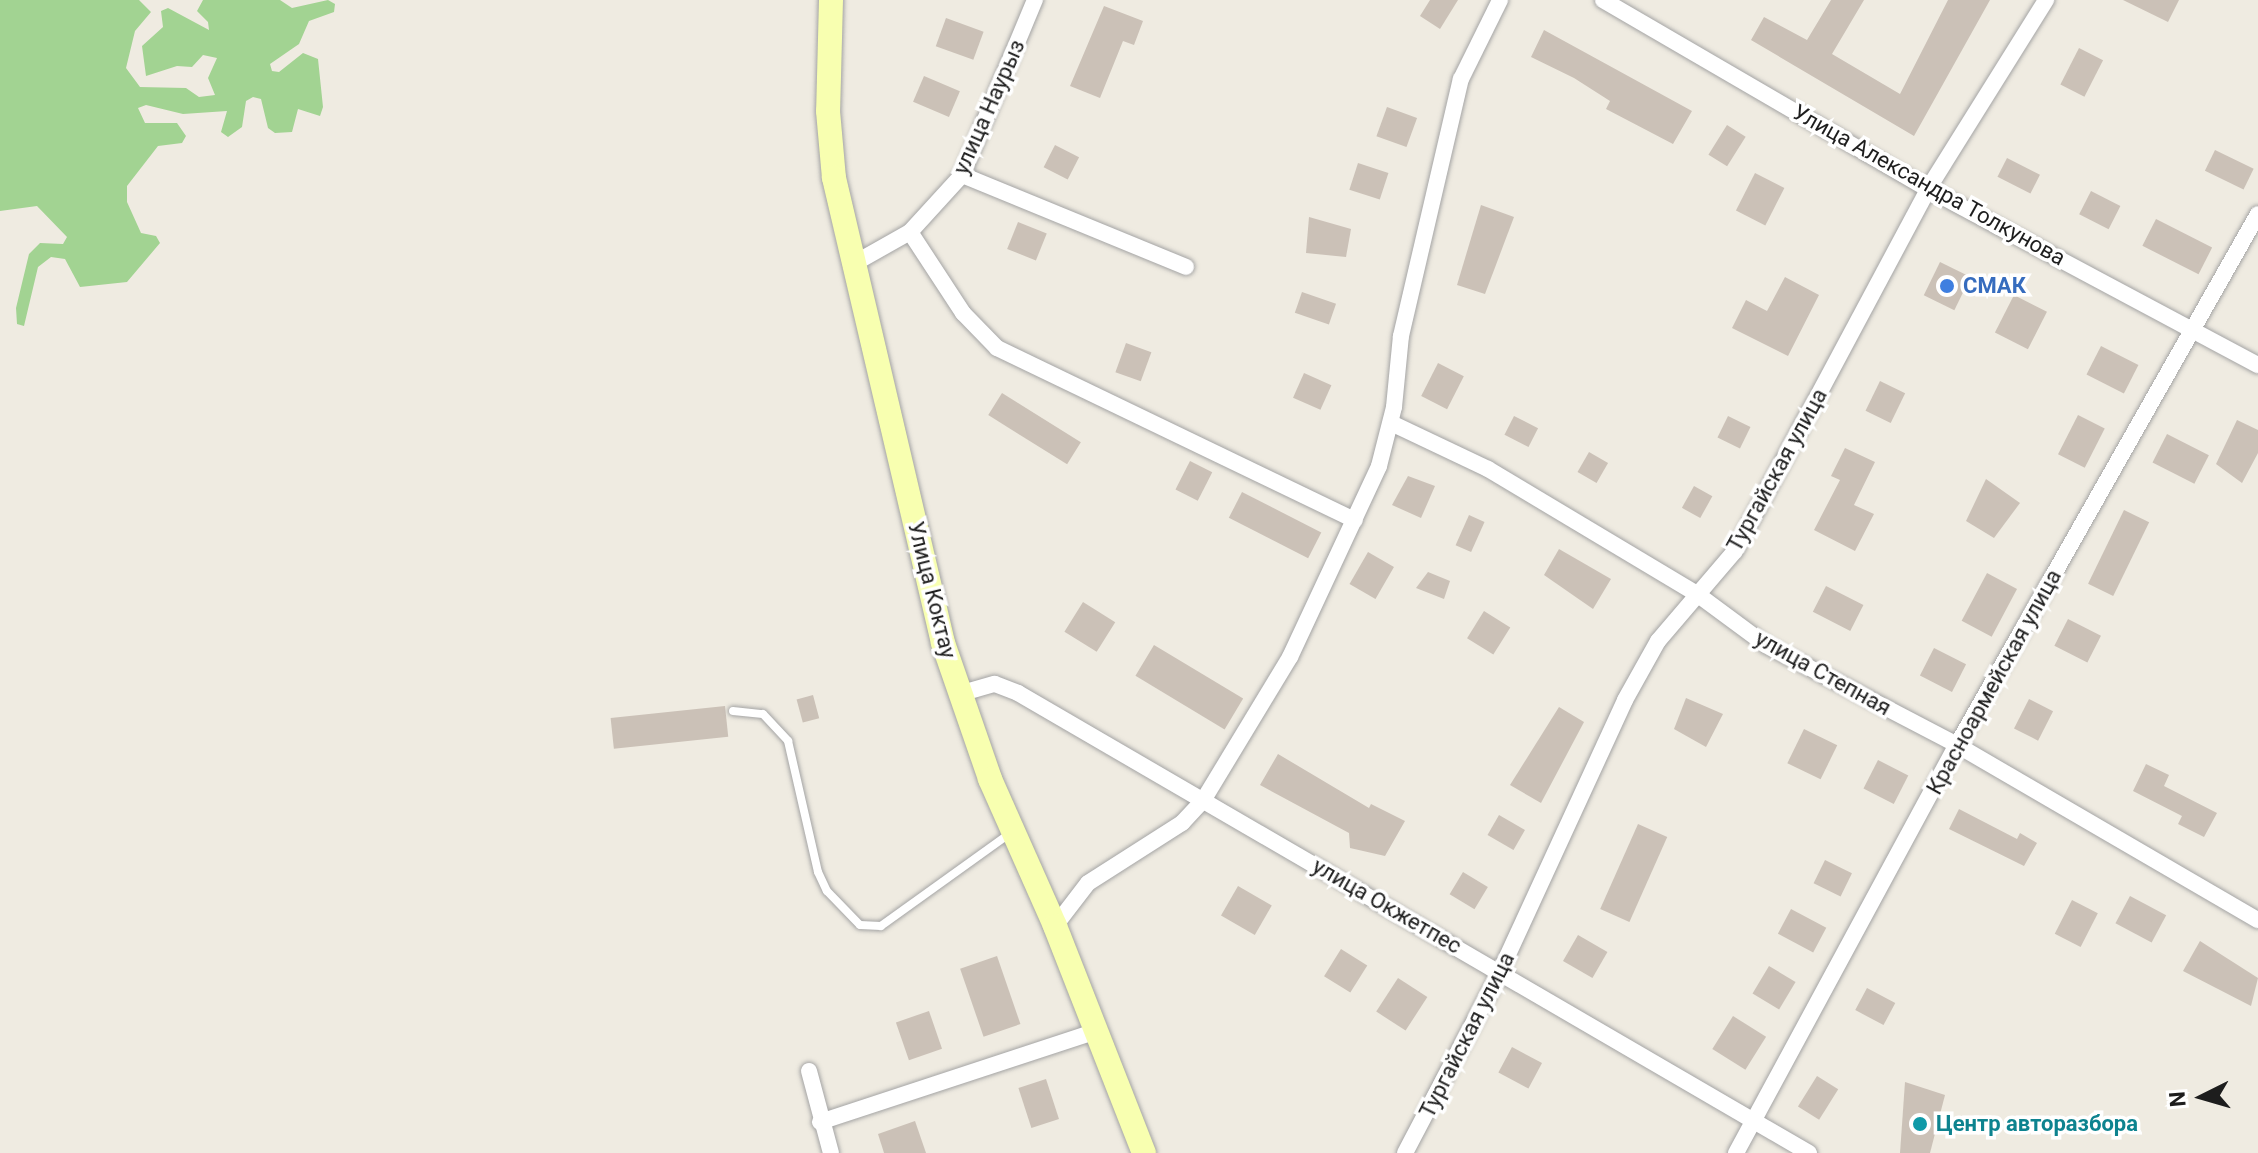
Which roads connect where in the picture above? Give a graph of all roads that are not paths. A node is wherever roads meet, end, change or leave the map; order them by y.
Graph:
1 (831, 0) edge
2 (1035, 0) edge
3 (1500, 0) edge
4 (1603, 0) edge
5 (2046, 0) edge
6 (962, 175) junction
7 (1928, 189) junction
8 (2258, 214) edge
9 (910, 232) junction
10 (855, 263) junction
11 (1186, 267) dead end
12 (2194, 330) junction
13 (2258, 365) edge
14 (1391, 423) junction
15 (1355, 520) junction
16 (1697, 594) junction
17 (959, 694) junction
18 (733, 711) dead end
19 (1957, 745) junction
20 (1204, 799) junction
21 (1013, 831) junction
22 (2258, 920) edge
23 (1055, 926) junction
24 (1500, 972) junction
25 (1096, 1031) junction
26 (809, 1071) dead end
27 (1756, 1120) junction
28 (820, 1122) junction
29 (831, 1153) edge
30 (1144, 1153) edge
31 (1405, 1153) edge
32 (1736, 1153) edge
33 (1809, 1153) edge

1 - 10 street, Улица Коктау
2 - 6 street, улица Наурыз
3 - 14 street
4 - 7 street, Улица Александра Толкунова
5 - 7 street, Тургайская улица
6 - 9 street, улица Наурыз
6 - 11 street
7 - 12 street, Улица Александра Толкунова
7 - 16 street, Тургайская улица
8 - 12 street, Красноармейская улица
9 - 10 street, улица Наурыз
9 - 15 street
10 - 17 street, Улица Коктау
12 - 13 street, Улица Александра Толкунова
12 - 19 street, Красноармейская улица
14 - 15 street
14 - 16 street, улица Степная
15 - 20 street
16 - 19 street, улица Степная
16 - 24 street, Тургайская улица
17 - 20 street, улица Окжетпес
17 - 21 street, Улица Коктау
18 - 21 lane
19 - 22 street, улица Степная
19 - 27 street, Красноармейская улица
20 - 23 street
20 - 24 street, улица Окжетпес
21 - 23 street, Улица Коктау
23 - 25 street, Улица Коктау
24 - 27 street, улица Окжетпес
24 - 31 street, Тургайская улица
25 - 28 street
25 - 30 street, Улица Коктау
26 - 28 street
27 - 32 street, Красноармейская улица
27 - 33 street, улица Окжетпес
28 - 29 street

